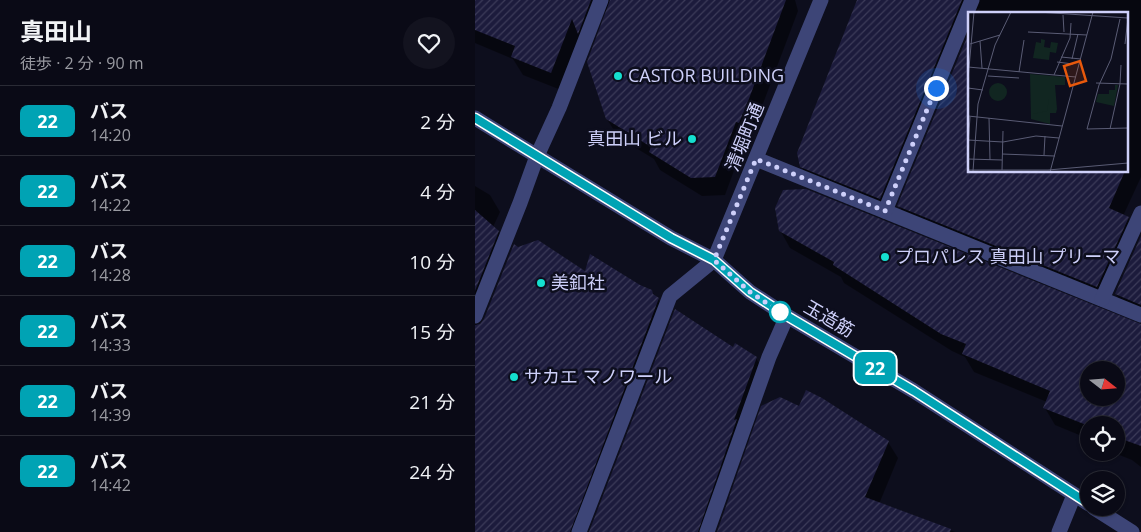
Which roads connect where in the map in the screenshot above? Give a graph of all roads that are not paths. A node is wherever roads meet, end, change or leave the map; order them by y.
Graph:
1 (601, 0) edge
2 (821, 0) edge
3 (972, 0) edge
4 (475, 118) edge
5 (537, 156) junction
6 (756, 159) junction
7 (885, 211) junction
8 (1141, 214) edge
9 (714, 260) junction
10 (1102, 299) junction
11 (1141, 315) edge
12 (475, 316) edge
13 (787, 316) junction
14 (1074, 495) junction
15 (1080, 499) edge
16 (1107, 516) edge
17 (579, 532) edge
18 (707, 532) edge
19 (1059, 532) edge
20 (1132, 532) edge

1 - 5 street
2 - 6 street, 清堀町通
3 - 7 street
4 - 5 street, 玉造筋
5 - 9 street, 玉造筋
5 - 12 street
6 - 7 street
6 - 9 street, 清堀町通
7 - 10 street
8 - 10 street
9 - 13 street, 玉造筋
9 - 17 street
10 - 11 street
13 - 14 street, 玉造筋
13 - 18 street
14 - 15 street, 玉造筋
14 - 19 street
16 - 20 street

